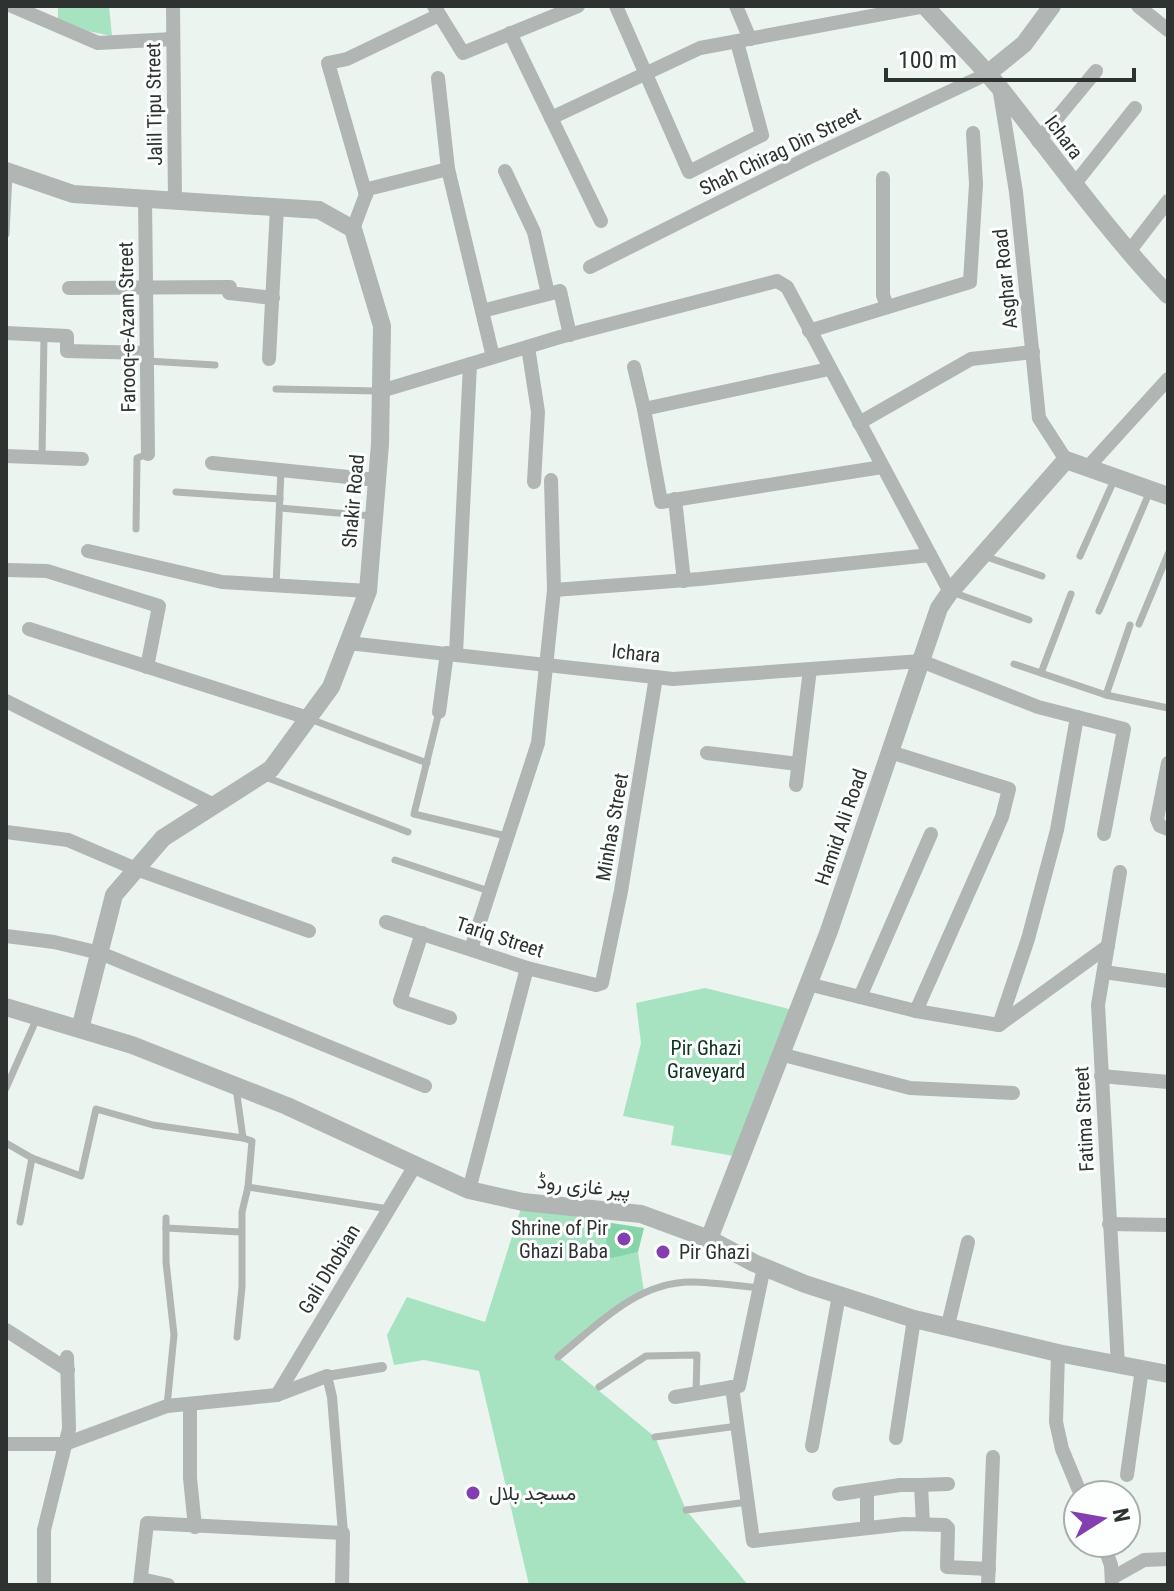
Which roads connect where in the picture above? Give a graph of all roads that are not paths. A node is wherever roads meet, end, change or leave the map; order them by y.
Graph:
1 (12, 6) edge
2 (173, 6) edge
3 (578, 6) edge
4 (616, 6) edge
5 (736, 6) edge
6 (925, 6) edge
7 (1052, 6) edge
8 (1138, 6) edge
9 (437, 10) edge
10 (560, 10) edge
11 (1168, 30) edge
12 (510, 33) junction
13 (173, 39) junction
14 (744, 40) junction
15 (646, 71) junction
16 (1096, 71) dead end
17 (438, 78) dead end
18 (993, 80) junction
19 (1135, 108) dead end
20 (551, 118) junction
21 (973, 133) dead end
22 (1038, 141) junction
23 (448, 169) junction
24 (8, 171) edge
25 (505, 171) dead end
26 (883, 178) dead end
27 (1073, 186) junction
28 (366, 195) junction
29 (145, 199) junction
30 (175, 201) junction
31 (1168, 201) edge
32 (277, 208) junction
33 (601, 221) dead end
34 (353, 229) junction
35 (6, 234) edge
36 (1128, 253) junction
37 (590, 267) dead end
38 (69, 288) dead end
39 (146, 288) junction
40 (548, 294) junction
41 (1168, 295) edge
42 (273, 298) junction
43 (887, 307) junction
44 (482, 311) junction
45 (809, 331) junction
46 (6, 333) edge
47 (44, 335) junction
48 (570, 335) junction
49 (528, 347) junction
50 (1033, 352) junction
51 (147, 357) junction
52 (493, 357) junction
53 (269, 359) dead end
54 (470, 364) junction
55 (215, 365) dead end
56 (634, 367) dead end
57 (829, 369) junction
58 (1168, 379) edge
59 (276, 389) dead end
60 (381, 391) junction
61 (644, 409) junction
62 (859, 423) junction
63 (148, 454) joint
64 (6, 456) edge
65 (42, 458) junction
66 (82, 459) dead end
67 (1066, 460) junction
68 (212, 463) dead end
69 (1089, 466) junction
70 (882, 467) junction
71 (281, 470) junction
72 (1116, 476) junction
73 (377, 480) junction
74 (551, 480) dead end
75 (534, 482) dead end
76 (176, 492) dead end
77 (1159, 492) edge
78 (675, 499) junction
79 (280, 503) junction
80 (374, 516) junction
81 (136, 529) dead end
82 (88, 551) dead end
83 (1168, 554) edge
84 (930, 555) junction
85 (982, 555) junction
86 (1080, 556) dead end
87 (6, 570) edge
88 (1042, 576) dead end
89 (684, 581) junction
90 (276, 586) junction
91 (554, 590) junction
92 (368, 591) junction
93 (950, 592) junction
94 (1071, 594) dead end
95 (1099, 611) dead end
96 (1029, 620) dead end
97 (1139, 624) dead end
98 (1130, 625) dead end
99 (29, 629) dead end
100 (348, 643) junction
101 (451, 653) junction
102 (921, 661) junction
103 (547, 663) junction
104 (1014, 664) dead end
105 (147, 667) junction
106 (810, 669) junction
107 (1041, 673) junction
108 (656, 677) junction
109 (1106, 695) junction
110 (6, 701) edge
111 (1168, 708) edge
112 (439, 712) joint
113 (1077, 717) junction
114 (308, 718) junction
115 (890, 752) junction
116 (707, 753) dead end
117 (427, 763) junction
118 (1168, 763) edge
119 (798, 764) junction
120 (261, 775) junction
121 (796, 785) dead end
122 (214, 805) junction
123 (1168, 829) edge
124 (6, 832) edge
125 (408, 832) dead end
126 (931, 834) dead end
127 (1104, 834) dead end
128 (506, 836) junction
129 (395, 860) dead end
130 (136, 869) junction
131 (1120, 872) dead end
132 (489, 891) junction
133 (386, 922) dead end
134 (309, 931) dead end
135 (422, 933) junction
136 (6, 936) edge
137 (1108, 946) junction
138 (471, 949) junction
139 (100, 953) junction
140 (527, 968) junction
141 (1104, 972) junction
142 (1168, 981) edge
143 (602, 983) joint
144 (808, 984) junction
145 (860, 997) junction
146 (6, 1007) edge
147 (916, 1011) junction
148 (38, 1016) junction
149 (450, 1018) dead end
150 (999, 1025) junction
151 (80, 1029) junction
152 (780, 1054) junction
153 (1101, 1076) junction
154 (1168, 1082) edge
155 (425, 1086) dead end
156 (235, 1087) junction
157 (6, 1088) edge
158 (1013, 1093) dead end
159 (243, 1138) junction
160 (6, 1143) edge
161 (32, 1158) junction
162 (416, 1164) junction
163 (248, 1187) junction
164 (469, 1190) junction
165 (389, 1209) junction
166 (166, 1218) dead end
167 (20, 1222) dead end
168 (1109, 1224) junction
169 (1168, 1225) edge
170 (166, 1228) junction
171 (241, 1232) junction
172 (709, 1239) junction
173 (968, 1242) dead end
174 (764, 1267) junction
175 (760, 1288) junction
176 (839, 1295) junction
177 (914, 1319) junction
178 (948, 1325) junction
179 (6, 1330) edge
180 (237, 1337) dead end
181 (1058, 1353) junction
182 (558, 1357) dead end
183 (1118, 1365) junction
184 (382, 1367) dead end
185 (1142, 1369) junction
186 (1168, 1374) edge
187 (327, 1376) junction
188 (599, 1387) dead end
189 (732, 1387) junction
190 (696, 1394) junction
191 (277, 1395) junction
192 (675, 1397) dead end
193 (190, 1404) junction
194 (167, 1406) junction
195 (738, 1426) junction
196 (655, 1437) dead end
197 (896, 1438) dead end
198 (6, 1444) edge
199 (65, 1444) junction
200 (812, 1446) dead end
201 (993, 1457) dead end
202 (1127, 1475) dead end
203 (1074, 1479) edge
204 (948, 1484) dead end
205 (921, 1485) junction
206 (867, 1490) junction
207 (839, 1494) dead end
208 (748, 1502) junction
209 (686, 1510) dead end
210 (923, 1524) junction
211 (195, 1527) junction
212 (867, 1528) junction
213 (343, 1533) junction
214 (1109, 1559) edge
215 (1168, 1559) edge
216 (989, 1569) junction
217 (1112, 1581) edge
218 (141, 1582) edge
219 (44, 1585) edge
220 (168, 1585) edge
221 (342, 1585) edge
222 (988, 1585) edge

1 - 13 street
2 - 13 street, Jalil Tipu Street
3 - 10 street
4 - 15 street
5 - 14 street
6 - 14 street
6 - 18 street, Ichara
7 - 18 street
8 - 11 street
9 - 12 street
9 - 28 street
10 - 12 street
12 - 20 street
13 - 30 street, Jalil Tipu Street
14 - 15 street
14 - 15 street
15 - 20 street
16 - 22 street
17 - 23 street
18 - 22 street, Ichara
18 - 37 street, Shah Chirag Din Street
18 - 50 street, Asghar Road
19 - 27 street
20 - 33 street
21 - 43 street
22 - 27 street, Ichara
23 - 28 street
23 - 44 street
24 - 29 street
24 - 35 lane
25 - 40 street
26 - 43 street
27 - 36 street, Ichara
28 - 34 street
29 - 30 street
29 - 39 street, Farooq-e-Azam Street
30 - 32 street
31 - 36 street
32 - 34 street
32 - 42 street
34 - 60 street, Shakir Road
36 - 41 street, Ichara
38 - 39 street
39 - 42 street
39 - 51 street, Farooq-e-Azam Street
40 - 44 street
40 - 48 street
42 - 53 street
43 - 45 street
44 - 52 street
45 - 48 street
45 - 57 street
46 - 47 street
47 - 51 street
47 - 65 lane
48 - 49 street
49 - 52 street
49 - 75 street
50 - 62 street
50 - 67 street, Asghar Road
51 - 55 lane
51 - 63 street, Farooq-e-Azam Street
52 - 54 street
54 - 60 street
54 - 101 street
56 - 61 street
57 - 61 street
57 - 62 street
58 - 69 street
59 - 60 lane
60 - 73 street, Shakir Road
61 - 78 street
62 - 70 street
63 - 81 lane
64 - 65 street
65 - 66 street
67 - 69 street
67 - 85 street, Hamid Ali Road
68 - 71 street
69 - 72 street
70 - 78 street
70 - 84 street
71 - 73 street
71 - 79 lane
72 - 77 street
72 - 86 lane
73 - 80 street, Shakir Road
74 - 91 street
76 - 79 lane
77 - 95 lane
78 - 89 street
79 - 80 lane
79 - 90 lane
80 - 92 street, Shakir Road
82 - 90 street
83 - 97 lane
84 - 89 street
84 - 93 street
85 - 88 lane
85 - 93 street, Hamid Ali Road
87 - 105 street
89 - 91 street
90 - 92 street
91 - 103 street
92 - 100 street, Shakir Road
93 - 96 lane
93 - 102 street, Hamid Ali Road
94 - 107 lane
98 - 109 lane
99 - 105 street
100 - 101 street, Ichara
100 - 114 street, Shakir Road
101 - 103 street, Ichara
101 - 112 street
102 - 106 street, Ichara
102 - 113 street
102 - 115 street, Hamid Ali Road
103 - 108 street, Ichara
103 - 128 street
104 - 107 lane
105 - 114 street
106 - 108 street, Ichara
106 - 119 street
107 - 109 lane
108 - 143 street, Minhas Street
109 - 111 lane
110 - 122 street
112 - 117 lane
113 - 127 street
113 - 150 street
114 - 117 lane
114 - 120 street, Shakir Road
115 - 144 street, Hamid Ali Road
115 - 147 street
116 - 119 street
117 - 128 lane
118 - 123 street
119 - 121 street
120 - 122 street, Shakir Road
120 - 125 lane
122 - 130 street, Shakir Road
124 - 130 street
126 - 145 street
128 - 132 street
129 - 132 lane
130 - 134 street
130 - 139 street, Shakir Road
131 - 137 street, Fatima Street
132 - 138 street
133 - 135 street, Tariq Street
135 - 138 street, Tariq Street
135 - 149 street
136 - 139 street
137 - 141 street, Fatima Street
137 - 150 street
138 - 140 street, Tariq Street
139 - 151 street, Shakir Road
139 - 155 street
140 - 143 street, Tariq Street
140 - 164 street
141 - 142 street
141 - 153 street, Fatima Street
144 - 145 street
144 - 152 street, Hamid Ali Road
145 - 147 street
146 - 148 street, پیر غازی روڈ
147 - 150 street
148 - 151 street, پیر غازی روڈ
148 - 157 lane
151 - 156 street, پیر غازی روڈ
152 - 158 street
152 - 172 street, Hamid Ali Road
153 - 154 street
153 - 168 street, Fatima Street
156 - 159 lane
156 - 162 street, پیر غازی روڈ
159 - 161 lane
159 - 163 lane
160 - 161 lane
161 - 167 lane
162 - 164 street, پیر غازی روڈ
162 - 165 street, Gali Dhobian
163 - 165 lane
163 - 171 lane
164 - 172 street, پیر غازی روڈ
165 - 191 street, Gali Dhobian
166 - 170 lane
168 - 169 street
168 - 183 street, Fatima Street
170 - 171 lane
170 - 194 lane
171 - 180 lane
172 - 174 street, پیر غازی روڈ
173 - 178 street
174 - 175 street
174 - 176 street, پیر غازی روڈ
175 - 182 lane
175 - 189 street
176 - 177 street, پیر غازی روڈ
176 - 200 street
177 - 178 street, پیر غازی روڈ
177 - 197 street
178 - 181 street, پیر غازی روڈ
179 - 199 street
181 - 183 street, پیر غازی روڈ
181 - 203 street
183 - 185 street, پیر غازی روڈ
184 - 187 street
185 - 186 street, پیر غازی روڈ
185 - 202 street
187 - 191 street
187 - 213 street
188 - 190 lane
189 - 190 street
189 - 195 street
190 - 192 street
191 - 193 street
193 - 194 street
193 - 211 street
194 - 199 street
195 - 196 lane
195 - 208 street
198 - 199 street
199 - 219 street
201 - 216 street
204 - 205 street
205 - 206 street
205 - 210 street
206 - 207 street
206 - 212 street
208 - 209 lane
208 - 212 street
210 - 212 street
210 - 216 street
211 - 213 street
211 - 218 street
213 - 221 street
214 - 217 street
215 - 217 street
216 - 222 street
218 - 220 street

